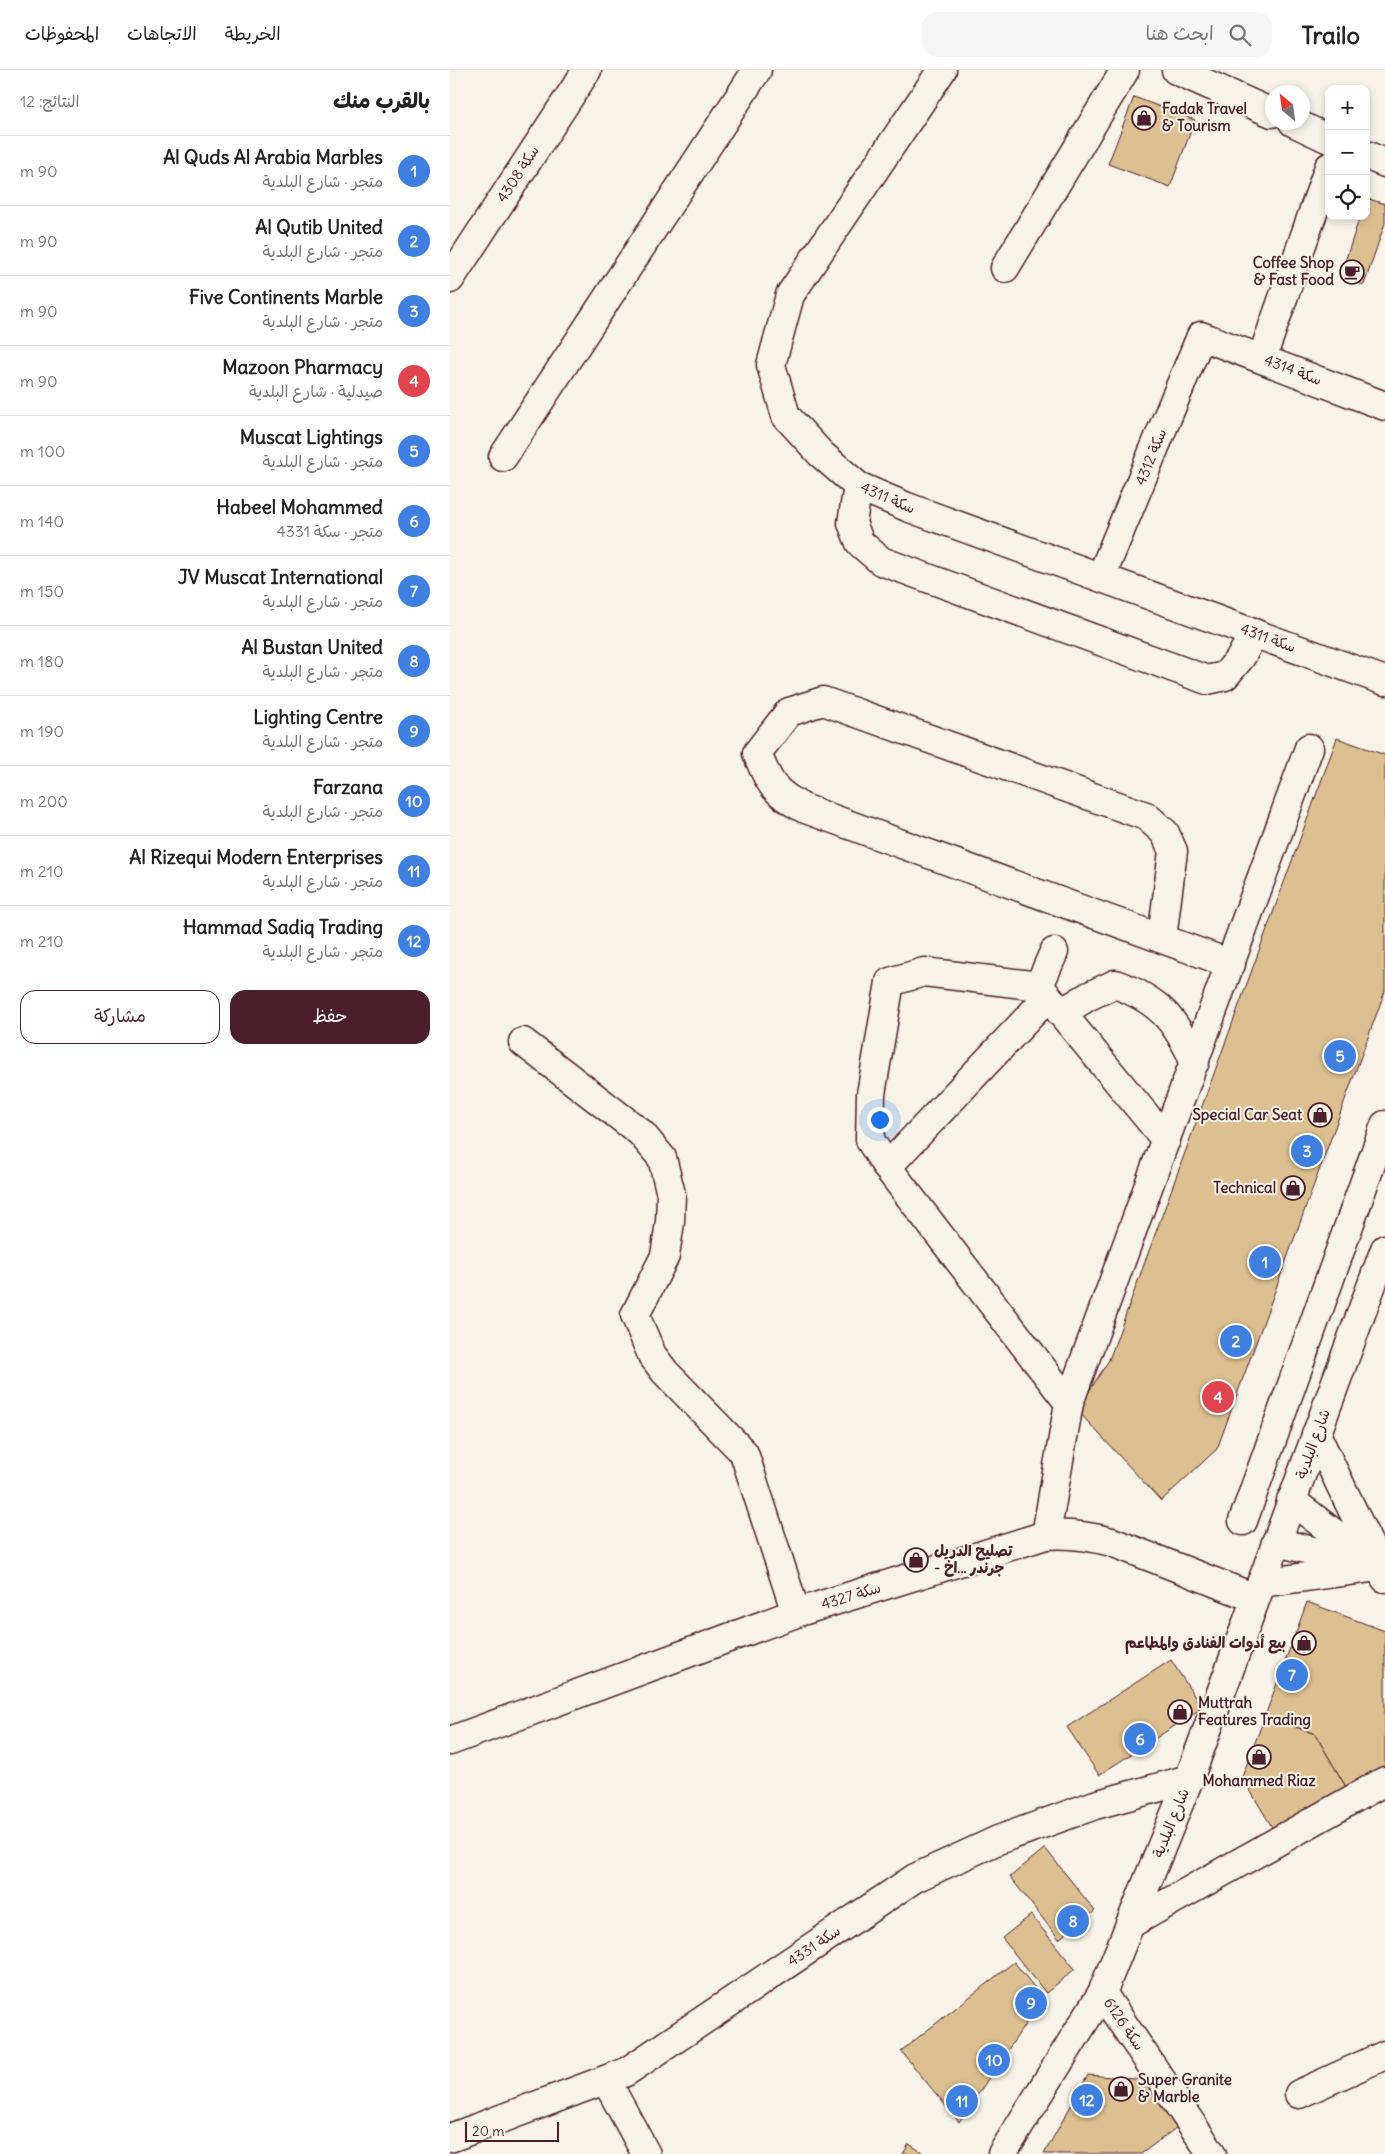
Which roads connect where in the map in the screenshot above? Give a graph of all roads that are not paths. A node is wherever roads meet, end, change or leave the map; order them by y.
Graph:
1 (586, 70) edge
2 (757, 70) edge
3 (942, 70) edge
4 (1125, 70) edge
5 (1176, 70) edge
6 (1212, 77) edge
7 (1265, 109) edge
8 (1310, 130) edge
9 (1325, 137) edge
10 (1370, 157) edge
11 (1385, 163) edge
12 (1326, 175) edge
13 (1005, 268) dead end
14 (450, 279) edge
15 (1201, 336) joint
16 (1262, 358) junction
17 (1385, 406) edge
18 (503, 457) dead end
19 (858, 486) junction
20 (1101, 577) junction
21 (1254, 633) junction
22 (1385, 680) edge
23 (1309, 748) dead end
24 (1162, 938) junction
25 (1054, 952) dead end
26 (1231, 964) junction
27 (1050, 998) junction
28 (523, 1042) dead end
29 (1195, 1062) junction
30 (1385, 1125) edge
31 (1166, 1140) junction
32 (1379, 1159) edge
33 (886, 1167) junction
34 (1385, 1249) edge
35 (1297, 1369) junction
36 (1334, 1385) junction
37 (1069, 1403) junction
38 (1316, 1434) junction
39 (1292, 1500) junction
40 (1244, 1521) dead end
41 (1046, 1535) junction
42 (1276, 1542) junction
43 (1382, 1573) edge
44 (1258, 1591) junction
45 (796, 1613) junction
46 (450, 1741) edge
47 (1189, 1779) junction
48 (1385, 1782) edge
49 (1130, 1924) junction
50 (1102, 1993) junction
51 (1385, 2055) edge
52 (606, 2080) junction
53 (1299, 2094) dead end
54 (450, 2138) edge
55 (646, 2154) edge
56 (1002, 2154) edge
57 (1212, 2154) edge

1 - 14 street, سكة 4308
2 - 18 street
3 - 19 street, سكة 4311
4 - 13 street
5 - 6 street
6 - 7 street
8 - 9 street
10 - 11 street
12 - 16 street
15 - 16 street, سكة 4314
15 - 20 street, سكة 4312
16 - 17 street, سكة 4314
19 - 20 street, سكة 4311
19 - 21 street
20 - 21 street, سكة 4311
21 - 22 street, سكة 4311
23 - 26 street
24 - 24 street
24 - 26 street
25 - 27 street
26 - 29 street
27 - 29 street
27 - 31 street
27 - 33 street
27 - 33 street
28 - 45 street
29 - 31 street
30 - 32 street
31 - 37 street
32 - 35 street
33 - 37 street
34 - 36 street, شارع البلدية
35 - 36 street
35 - 40 street
36 - 38 street, شارع البلدية
37 - 41 street
38 - 39 street, شارع البلدية
38 - 43 street
39 - 42 street, شارع البلدية
39 - 43 street
41 - 44 street, سكة 4327
41 - 45 street, سكة 4327
42 - 43 street
42 - 44 street, شارع البلدية
43 - 44 street
44 - 47 street, شارع البلدية
45 - 46 street, سكة 4327
47 - 49 street, شارع البلدية
47 - 52 street, سكة 4331
48 - 49 street
49 - 50 street, شارع البلدية
50 - 56 street, شارع البلدية
50 - 57 street, سكة 6126
51 - 53 street
52 - 54 street, سكة 4331
52 - 55 street

